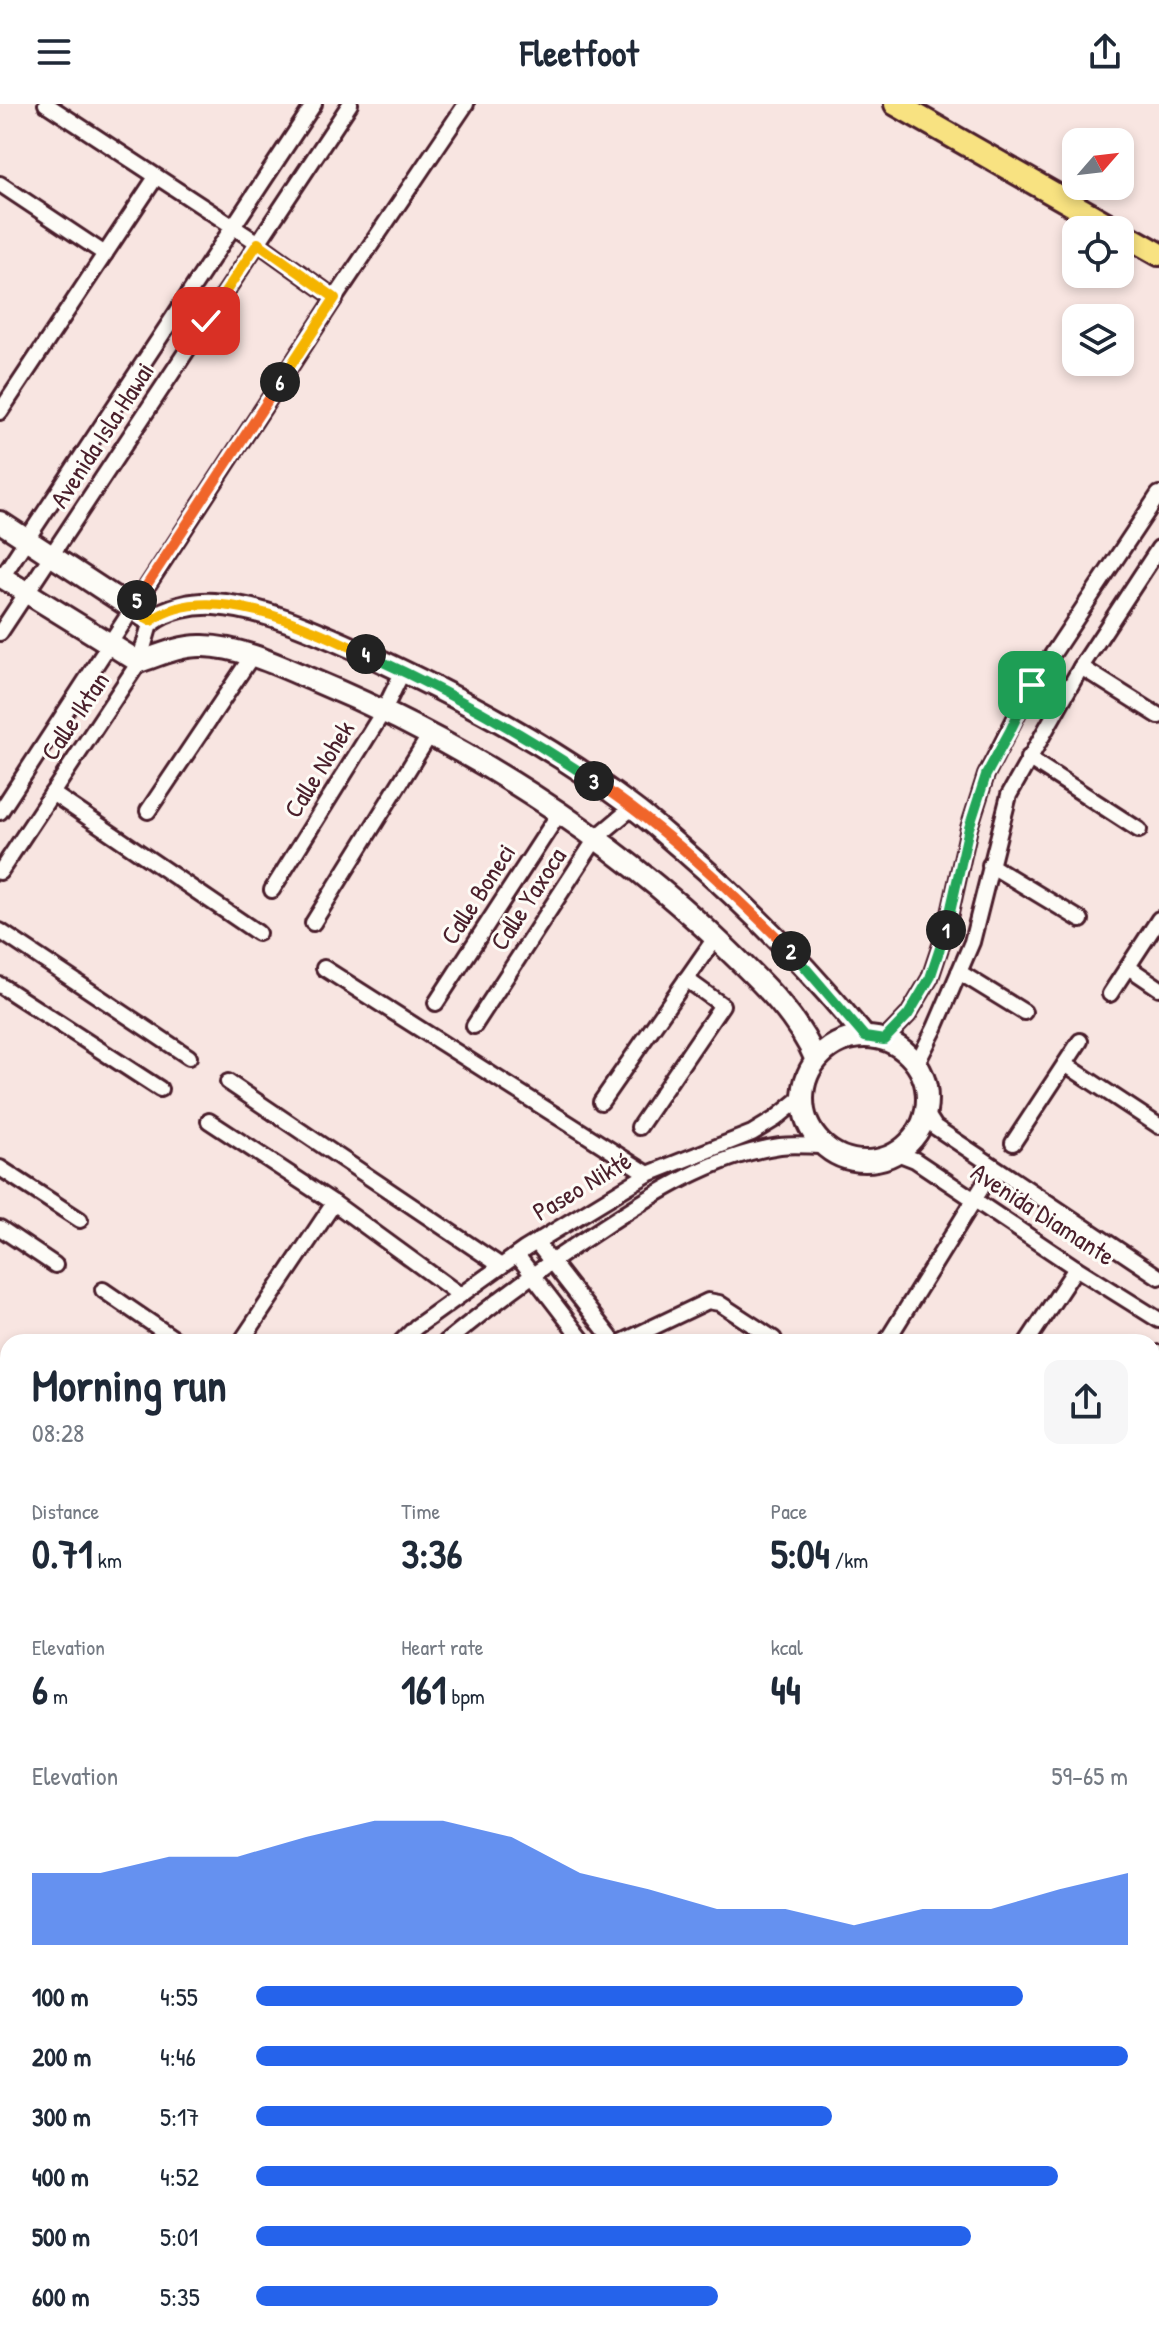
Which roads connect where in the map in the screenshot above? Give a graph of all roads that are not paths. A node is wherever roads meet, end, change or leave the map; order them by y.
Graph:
1 (46, 104) edge
2 (314, 104) edge
3 (350, 104) edge
4 (466, 104) edge
5 (896, 104) edge
6 (156, 177) junction
7 (0, 184) edge
8 (1093, 216) edge
9 (233, 227) junction
10 (1134, 240) edge
11 (258, 243) junction
12 (105, 254) junction
13 (1159, 254) edge
14 (335, 298) junction
15 (0, 412) edge
16 (1159, 494) edge
17 (0, 522) edge
18 (27, 540) junction
19 (1159, 548) edge
20 (51, 556) junction
21 (1, 578) edge
22 (27, 592) junction
23 (131, 610) junction
24 (151, 621) junction
25 (0, 633) edge
26 (110, 646) junction
27 (252, 656) junction
28 (139, 662) junction
29 (1081, 667) junction
30 (403, 671) junction
31 (383, 712) junction
32 (1159, 716) edge
33 (429, 736) junction
34 (1028, 758) junction
35 (52, 793) junction
36 (633, 807) junction
37 (148, 811) dead end
38 (0, 812) edge
39 (560, 812) junction
40 (1139, 830) dead end
41 (597, 837) junction
42 (990, 865) junction
43 (0, 872) edge
44 (272, 890) dead end
45 (1159, 919) edge
46 (1081, 920) dead end
47 (313, 923) dead end
48 (0, 931) edge
49 (258, 933) dead end
50 (715, 938) junction
51 (1128, 967) junction
52 (324, 968) dead end
53 (959, 972) junction
54 (686, 979) junction
55 (0, 985) edge
56 (1159, 988) edge
57 (1110, 994) dead end
58 (436, 1003) dead end
59 (1024, 1012) dead end
60 (474, 1026) dead end
61 (875, 1038) junction
62 (1080, 1041) dead end
63 (189, 1057) dead end
64 (816, 1060) junction
65 (1065, 1064) junction
66 (916, 1065) junction
67 (228, 1082) dead end
68 (160, 1089) dead end
69 (802, 1097) junction
70 (601, 1102) dead end
71 (926, 1113) junction
72 (209, 1121) dead end
73 (1159, 1126) edge
74 (639, 1127) dead end
75 (1013, 1143) dead end
76 (823, 1146) junction
77 (897, 1153) junction
78 (0, 1168) edge
79 (994, 1168) junction
80 (648, 1174) junction
81 (974, 1200) junction
82 (334, 1203) junction
83 (80, 1220) dead end
84 (0, 1228) edge
85 (536, 1242) junction
86 (517, 1255) junction
87 (550, 1261) junction
88 (55, 1265) dead end
89 (501, 1266) junction
90 (1076, 1268) junction
91 (533, 1276) junction
92 (1159, 1277) edge
93 (103, 1290) dead end
94 (460, 1295) junction
95 (1159, 1320) edge
96 (167, 1334) edge
97 (246, 1334) edge
98 (409, 1334) edge
99 (456, 1334) edge
100 (578, 1334) edge
101 (608, 1334) edge
102 (639, 1334) edge
103 (754, 1334) edge
104 (891, 1334) edge
105 (1032, 1334) edge

1 - 6 street
2 - 9 street, Avenida Isla Hawai
3 - 11 street, Avenida Isla Hawai
4 - 14 street
5 - 8 main road
6 - 9 street
6 - 12 street
7 - 12 street
9 - 11 street
9 - 18 street, Avenida Isla Hawai
10 - 13 main road
11 - 14 street
11 - 20 street, Avenida Isla Hawai
12 - 15 street
14 - 23 street
16 - 61 street
17 - 18 street
18 - 20 street
18 - 21 street, Avenida Isla Hawai
19 - 29 street
20 - 22 street, Avenida Isla Hawai
20 - 23 street
21 - 22 street
22 - 25 street, Avenida Isla Hawai
22 - 26 street
23 - 24 street
23 - 26 street
24 - 28 street, Calle Iktan
24 - 30 street
26 - 28 street
26 - 38 street
27 - 28 street
27 - 31 street
27 - 37 street
28 - 35 street, Calle Iktan
29 - 32 street
29 - 34 street
30 - 31 street, Calle Nohek
30 - 36 street
31 - 33 street
31 - 44 street, Calle Nohek
33 - 39 street
33 - 47 street
34 - 40 street
34 - 42 street
35 - 43 street, Calle Iktan
35 - 49 street
36 - 41 street, Calle Yaxoca
36 - 61 street
39 - 41 street
39 - 58 street, Calle Boneci
41 - 50 street
41 - 60 street, Calle Yaxoca
42 - 46 street
42 - 53 street
45 - 51 street
48 - 63 street
50 - 54 street
50 - 64 street
51 - 56 street
51 - 57 street
52 - 80 street
53 - 59 street
53 - 66 street
54 - 70 street
54 - 74 street
55 - 68 street
61 - 64 street
61 - 66 street
62 - 65 street
64 - 69 street
65 - 73 street
65 - 75 street
66 - 71 street
67 - 89 street
69 - 76 street
69 - 80 street, Paseo Nikté
71 - 77 street
71 - 79 street, Avenida Diamante
72 - 82 street
76 - 77 street
76 - 87 street, Paseo Nikté
77 - 81 street, Avenida Diamante
78 - 83 street
79 - 81 street
79 - 92 street, Avenida Diamante
80 - 85 street, Paseo Nikté
81 - 90 street, Avenida Diamante
81 - 104 street
82 - 94 street
82 - 97 street
84 - 88 street
85 - 86 street, Paseo Nikté
85 - 87 street
86 - 89 street, Paseo Nikté
86 - 91 street
87 - 91 street, Paseo Nikté
87 - 101 street
89 - 94 street, Paseo Nikté
90 - 95 street, Avenida Diamante
90 - 105 street
91 - 99 street, Paseo Nikté
91 - 100 street
93 - 96 street
94 - 98 street, Paseo Nikté
102 - 103 street

